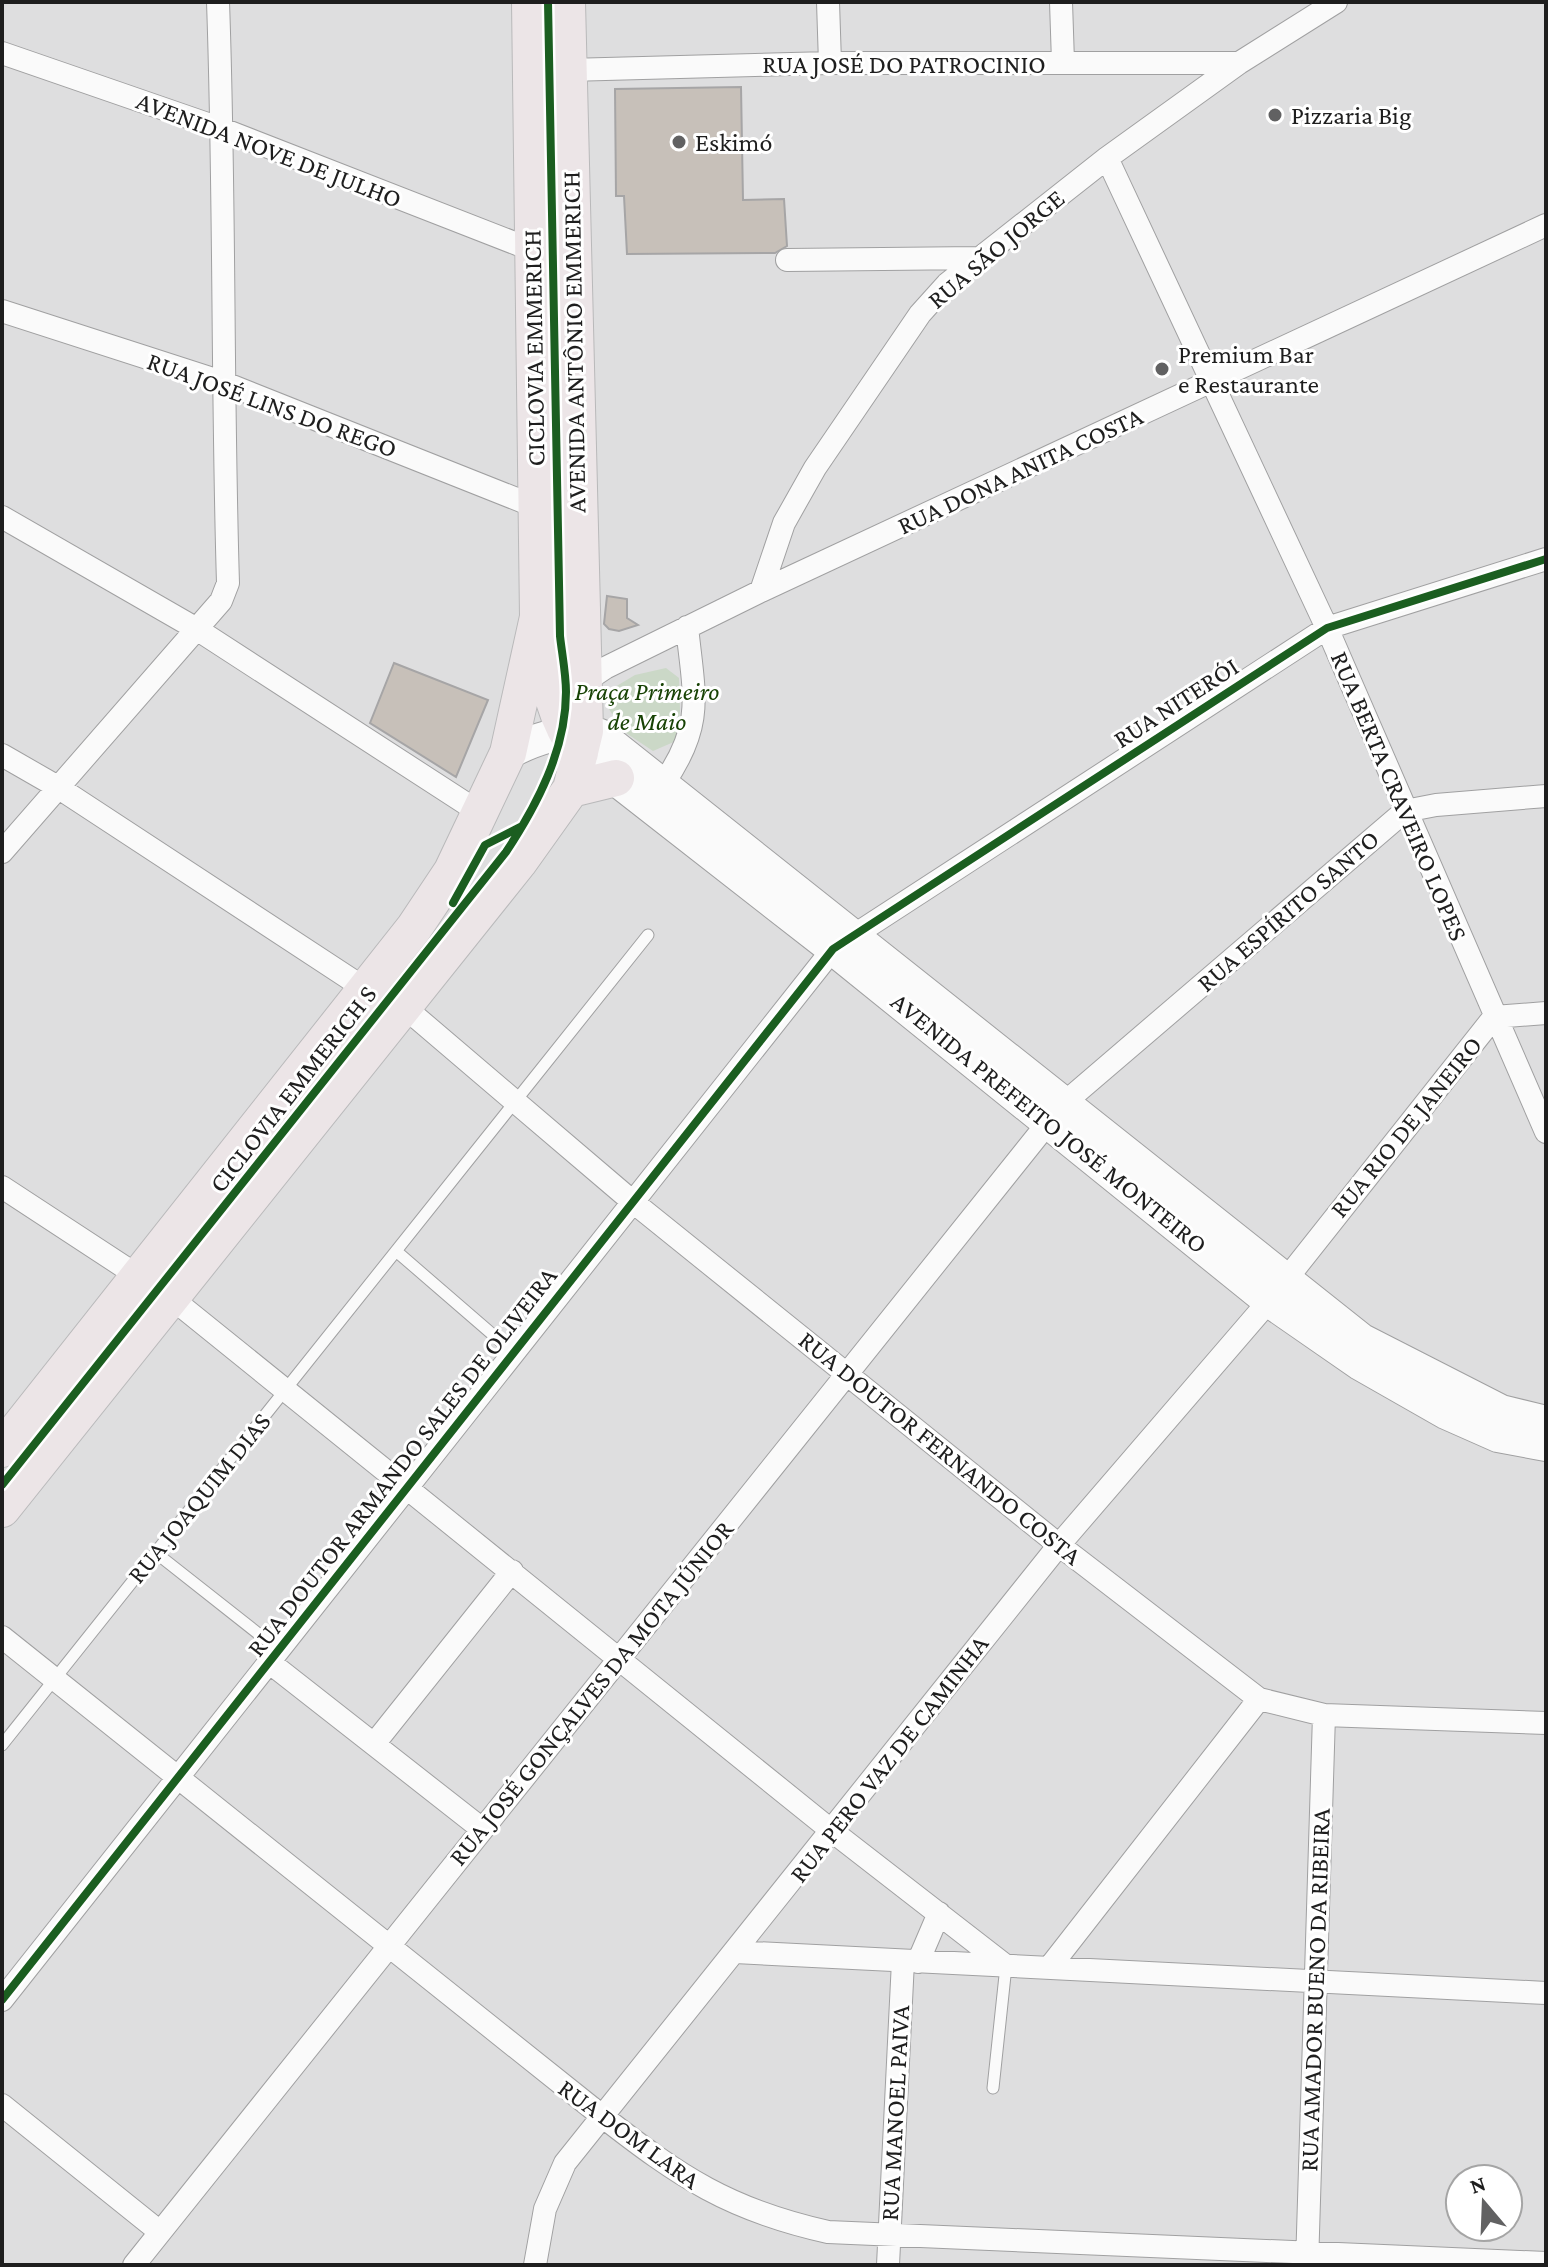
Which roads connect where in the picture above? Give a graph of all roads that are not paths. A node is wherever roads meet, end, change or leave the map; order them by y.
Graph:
1 (218, 2) edge
2 (530, 2) edge
3 (567, 2) edge
4 (828, 2) edge
5 (1061, 2) edge
6 (1336, 2) edge
7 (1300, 13) edge
8 (2, 53) edge
9 (1063, 62) junction
10 (830, 63) junction
11 (1239, 63) junction
12 (568, 70) junction
13 (222, 129) junction
14 (1107, 158) junction
15 (1546, 225) edge
16 (535, 251) junction
17 (978, 258) junction
18 (787, 260) dead end
19 (2, 311) edge
20 (1212, 381) junction
21 (222, 382) junction
22 (539, 508) junction
23 (2, 517) edge
24 (1546, 559) edge
25 (761, 591) junction
26 (538, 617) junction
27 (687, 627) junction
28 (195, 628) junction
29 (1327, 628) junction
30 (567, 687) junction
31 (576, 739) junction
32 (508, 753) junction
33 (2, 755) edge
34 (622, 767) junction
35 (663, 784) junction
36 (56, 786) junction
37 (571, 789) junction
38 (1546, 796) edge
39 (1405, 811) junction
40 (482, 814) junction
41 (2, 852) edge
42 (648, 935) dead end
43 (843, 942) junction
44 (367, 990) junction
45 (403, 1006) junction
46 (1546, 1013) edge
47 (1494, 1017) junction
48 (517, 1101) junction
49 (1056, 1113) junction
50 (1546, 1132) edge
51 (2, 1187) edge
52 (633, 1202) junction
53 (396, 1251) junction
54 (139, 1274) junction
55 (1278, 1289) junction
56 (170, 1297) junction
57 (514, 1353) junction
58 (847, 1374) junction
59 (285, 1391) junction
60 (1546, 1422) edge
61 (1546, 1445) edge
62 (2, 1448) edge
63 (407, 1487) junction
64 (2, 1509) edge
65 (1059, 1545) junction
66 (156, 1553) junction
67 (512, 1571) junction
68 (2, 1637) edge
69 (274, 1656) junction
70 (621, 1657) junction
71 (54, 1679) junction
72 (1259, 1699) junction
73 (1324, 1715) junction
74 (1546, 1723) edge
75 (374, 1744) junction
76 (2, 1745) edge
77 (178, 1778) junction
78 (482, 1829) junction
79 (832, 1831) junction
80 (939, 1913) junction
81 (389, 1946) junction
82 (735, 1952) junction
83 (910, 1962) junction
84 (1006, 1966) junction
85 (1049, 1968) junction
86 (1316, 1982) junction
87 (1546, 1993) edge
88 (2, 2000) edge
89 (993, 2088) dead end
90 (2, 2105) edge
91 (602, 2116) junction
92 (160, 2232) junction
93 (890, 2235) junction
94 (1307, 2259) edge
95 (1546, 2263) edge
96 (134, 2265) edge
97 (535, 2265) edge
98 (888, 2265) edge

1 - 13 street
2 - 16 main road, AVENIDA ANTÔNIO EMMERICH
3 - 12 main road, AVENIDA ANTÔNIO EMMERICH
4 - 10 street
5 - 9 street
6 - 7 street, RUA SÃO JORGE
7 - 11 street, RUA SÃO JORGE
8 - 13 street, AVENIDA NOVE DE JULHO
9 - 10 street, RUA JOSÉ DO PATROCINIO
9 - 11 street, RUA JOSÉ DO PATROCINIO
10 - 12 street, RUA JOSÉ DO PATROCINIO
11 - 14 street, RUA SÃO JORGE
12 - 30 main road, AVENIDA ANTÔNIO EMMERICH
13 - 16 street, AVENIDA NOVE DE JULHO
13 - 21 street
14 - 17 street, RUA SÃO JORGE
14 - 20 street, RUA BERTA CRAVEIRO LOPES
15 - 20 street, RUA DONA ANITA COSTA
16 - 22 main road, AVENIDA ANTÔNIO EMMERICH
17 - 18 street
17 - 25 street, RUA SÃO JORGE
19 - 21 street, RUA JOSÉ LINS DO REGO
20 - 25 street, RUA DONA ANITA COSTA
20 - 29 street, RUA BERTA CRAVEIRO LOPES
21 - 22 street, RUA JOSÉ LINS DO REGO
21 - 28 street
22 - 26 main road, AVENIDA ANTÔNIO EMMERICH
23 - 28 street
24 - 29 street, RUA NITERÓI
25 - 27 street, RUA DONA ANITA COSTA
26 - 30 main road
26 - 32 main road, AVENIDA ANTÔNIO EMMERICH
27 - 30 street, RUA DONA ANITA COSTA
27 - 35 street
28 - 36 street
28 - 40 street
29 - 39 street, RUA BERTA CRAVEIRO LOPES
29 - 43 street, RUA NITERÓI
30 - 31 main road
31 - 32 main road
31 - 34 main road, AVENIDA PREFEITO JOSÉ MONTEIRO
31 - 37 main road
32 - 40 main road, AVENIDA ANTÔNIO EMMERICH
33 - 36 street
34 - 35 main road, AVENIDA PREFEITO JOSÉ MONTEIRO
34 - 37 main road
34 - 43 main road, AVENIDA PREFEITO JOSÉ MONTEIRO
35 - 43 main road, AVENIDA PREFEITO JOSÉ MONTEIRO
36 - 41 street
36 - 44 street
37 - 45 main road
38 - 39 street, RUA ESPÍRITO SANTO
39 - 47 street, RUA BERTA CRAVEIRO LOPES
39 - 49 street, RUA ESPÍRITO SANTO
40 - 44 main road, AVENIDA ANTÔNIO EMMERICH
42 - 48 lane, RUA JOAQUIM DIAS
43 - 49 main road, AVENIDA PREFEITO JOSÉ MONTEIRO
43 - 52 street, RUA DOUTOR ARMANDO SALES DE OLIVEIRA
44 - 54 main road, AVENIDA ANTÔNIO EMMERICH
45 - 48 street, RUA DOUTOR FERNANDO COSTA
45 - 56 main road
46 - 47 street, RUA RIO DE JANEIRO
47 - 50 street, RUA BERTA CRAVEIRO LOPES
47 - 55 street, RUA RIO DE JANEIRO
48 - 52 street, RUA DOUTOR FERNANDO COSTA
48 - 53 lane, RUA JOAQUIM DIAS
49 - 55 main road, AVENIDA PREFEITO JOSÉ MONTEIRO
49 - 58 street, RUA JOSÉ GONÇALVES DA MOTA JÚNIOR
51 - 54 street
52 - 57 street, RUA DOUTOR ARMANDO SALES DE OLIVEIRA
52 - 58 street, RUA DOUTOR FERNANDO COSTA
53 - 57 lane
53 - 59 lane, RUA JOAQUIM DIAS
54 - 56 street
54 - 62 main road, AVENIDA ANTÔNIO EMMERICH
55 - 60 main road, AVENIDA PREFEITO JOSÉ MONTEIRO
55 - 61 main road, AVENIDA PREFEITO JOSÉ MONTEIRO
55 - 65 street, RUA PERO VAZ DE CAMINHA
56 - 59 street
56 - 64 main road
57 - 63 street, RUA DOUTOR ARMANDO SALES DE OLIVEIRA
58 - 65 street, RUA DOUTOR FERNANDO COSTA
58 - 70 street, RUA JOSÉ GONÇALVES DA MOTA JÚNIOR
59 - 63 street
59 - 66 lane, RUA JOAQUIM DIAS
63 - 67 street
63 - 69 street, RUA DOUTOR ARMANDO SALES DE OLIVEIRA
65 - 72 street, RUA DOUTOR FERNANDO COSTA
65 - 79 street, RUA PERO VAZ DE CAMINHA
66 - 69 lane
66 - 71 lane, RUA JOAQUIM DIAS
67 - 70 street
67 - 75 street
68 - 71 street, RUA DOM LARA
69 - 75 street
69 - 77 street, RUA DOUTOR ARMANDO SALES DE OLIVEIRA
70 - 78 street, RUA JOSÉ GONÇALVES DA MOTA JÚNIOR
70 - 79 street
71 - 76 lane, RUA JOAQUIM DIAS
71 - 77 street, RUA DOM LARA
72 - 73 street, RUA DOUTOR FERNANDO COSTA
72 - 85 street
73 - 74 street, RUA DOUTOR FERNANDO COSTA
73 - 86 street, RUA AMADOR BUENO DA RIBEIRA
75 - 78 street
77 - 81 street, RUA DOM LARA
77 - 88 street, RUA DOUTOR ARMANDO SALES DE OLIVEIRA
78 - 81 street, RUA JOSÉ GONÇALVES DA MOTA JÚNIOR
79 - 80 street
79 - 82 street, RUA PERO VAZ DE CAMINHA
80 - 83 street
80 - 84 street
81 - 91 street, RUA DOM LARA
81 - 92 street, RUA JOSÉ GONÇALVES DA MOTA JÚNIOR
82 - 83 street
82 - 91 street, RUA PERO VAZ DE CAMINHA
83 - 84 street
83 - 93 street, RUA MANOEL PAIVA
84 - 85 street
84 - 89 lane
85 - 86 street
86 - 87 street
86 - 94 street, RUA AMADOR BUENO DA RIBEIRA
90 - 92 street
91 - 93 street, RUA DOM LARA
91 - 97 street, RUA PERO VAZ DE CAMINHA
92 - 96 street, RUA JOSÉ GONÇALVES DA MOTA JÚNIOR
93 - 94 street, RUA DOM LARA
93 - 98 street, RUA MANOEL PAIVA
94 - 95 street, RUA DOM LARA

